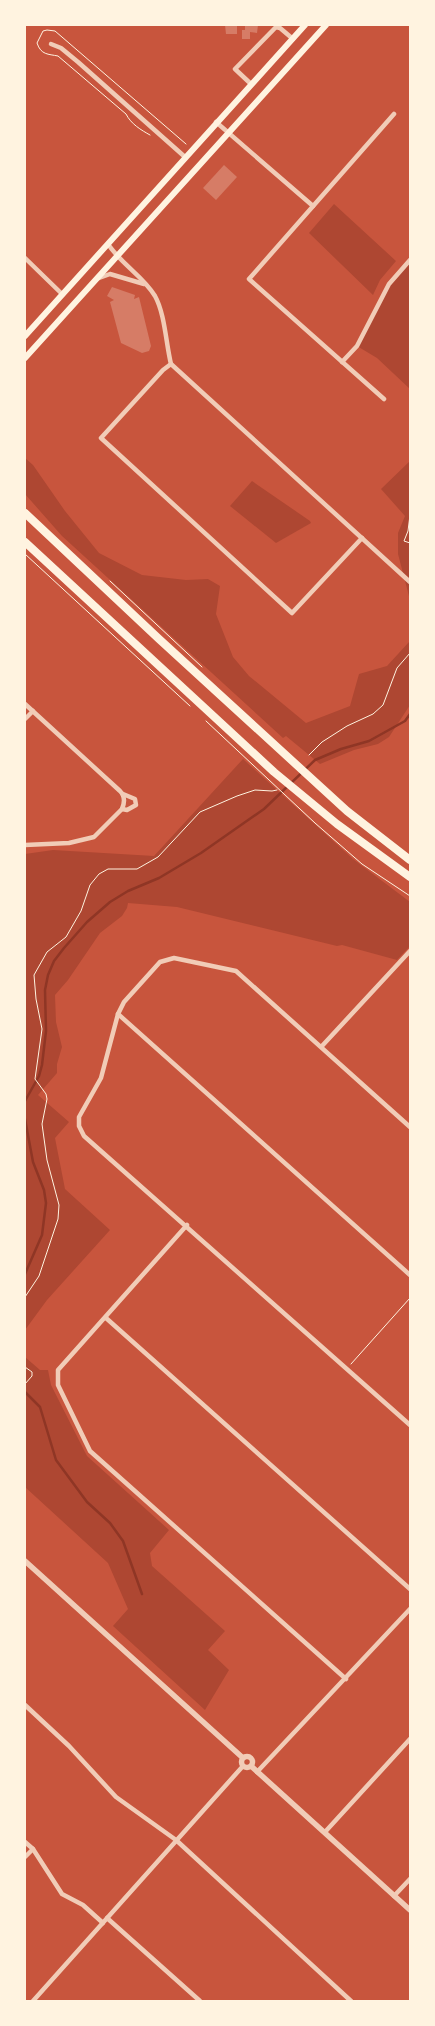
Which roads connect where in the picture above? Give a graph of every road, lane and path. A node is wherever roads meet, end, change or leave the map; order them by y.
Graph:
1 (305, 25) edge
2 (326, 25) edge
3 (293, 38) junction
4 (51, 44) dead end
5 (251, 84) junction
6 (394, 114) dead end
7 (216, 122) junction
8 (228, 132) junction
9 (156, 140) dead end
10 (186, 144) dead end
11 (185, 157) junction
12 (313, 206) junction
13 (108, 244) junction
14 (116, 256) junction
15 (25, 258) edge
16 (410, 260) edge
17 (93, 281) junction
18 (145, 284) junction
19 (62, 294) junction
20 (27, 331) edge
21 (25, 358) edge
22 (342, 362) junction
23 (171, 364) junction
24 (384, 399) dead end
25 (25, 513) edge
26 (410, 515) edge
27 (362, 538) junction
28 (25, 542) edge
29 (410, 543) edge
30 (25, 554) edge
31 (106, 578) dead end
32 (410, 582) edge
33 (410, 653) edge
34 (202, 667) dead end
35 (25, 704) edge
36 (195, 709) dead end
37 (33, 711) junction
38 (201, 716) dead end
39 (25, 720) edge
40 (308, 755) dead end
41 (278, 790) dead end
42 (123, 796) junction
43 (122, 809) junction
44 (25, 845) edge
45 (410, 860) edge
46 (410, 877) edge
47 (410, 896) edge
48 (410, 950) edge
49 (118, 1014) junction
50 (322, 1046) junction
51 (410, 1127) edge
52 (187, 1225) junction
53 (410, 1275) edge
54 (25, 1297) edge
55 (410, 1298) edge
56 (106, 1318) junction
57 (25, 1367) edge
58 (347, 1368) junction
59 (25, 1384) edge
60 (410, 1425) edge
61 (25, 1561) edge
62 (410, 1589) edge
63 (410, 1609) edge
64 (346, 1679) junction
65 (25, 1705) edge
66 (410, 1739) edge
67 (243, 1758) junction
68 (243, 1766) junction
69 (251, 1766) junction
70 (258, 1772) junction
71 (325, 1832) junction
72 (176, 1840) junction
73 (25, 1842) edge
74 (33, 1849) junction
75 (25, 1858) edge
76 (410, 1879) edge
77 (394, 1896) junction
78 (410, 1910) edge
79 (107, 1918) junction
80 (103, 1922) junction
81 (33, 2001) edge
82 (200, 2001) edge
83 (351, 2001) edge

1 - 3 main road
2 - 8 main road
3 - 5 main road
3 - 5 street
4 - 11 street
5 - 7 main road
6 - 12 street
7 - 8 street
7 - 11 main road
8 - 12 street
8 - 14 main road
9 - 10 path
11 - 13 main road
12 - 22 street
13 - 14 street
13 - 19 main road
14 - 17 main road
14 - 18 street
15 - 19 street
16 - 22 street
17 - 18 street
17 - 21 main road
18 - 23 street
19 - 20 main road
22 - 24 street
23 - 27 street
23 - 27 street
25 - 45 main road
26 - 29 path
27 - 32 street
28 - 46 main road
30 - 36 path
31 - 34 path
33 - 40 path
35 - 37 street
37 - 39 street
37 - 42 street
38 - 47 path
41 - 54 path
42 - 43 street
42 - 43 street
43 - 44 street
48 - 50 street
49 - 50 street
49 - 52 street
49 - 53 street
50 - 51 street
52 - 56 street
52 - 58 street
55 - 58 path
56 - 62 street
56 - 64 street
57 - 59 path
58 - 60 street
61 - 67 street
63 - 64 street
64 - 70 street
65 - 72 street
66 - 71 street
67 - 68 street
67 - 69 street
68 - 69 street
68 - 72 street
69 - 70 street
70 - 71 street
71 - 77 street
72 - 79 street
72 - 83 street
73 - 74 street
74 - 75 street
74 - 80 street
76 - 77 street
77 - 78 street
79 - 80 street
79 - 82 street
80 - 81 street

